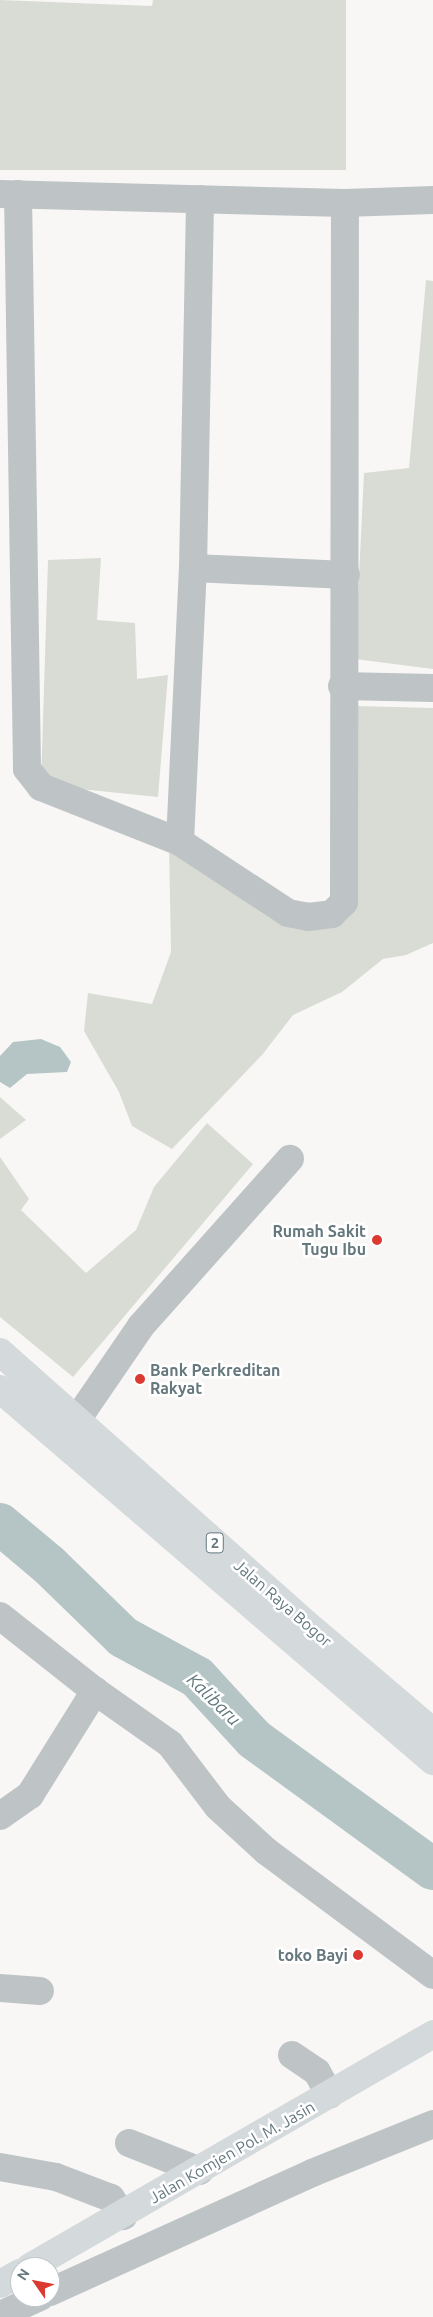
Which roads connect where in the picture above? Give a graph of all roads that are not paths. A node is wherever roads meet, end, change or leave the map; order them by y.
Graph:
1 (9, 194) edge
2 (200, 199) junction
3 (433, 200) edge
4 (345, 203) junction
5 (10, 381) edge
6 (193, 568) junction
7 (346, 575) junction
8 (342, 686) junction
9 (433, 688) edge
10 (180, 842) junction
11 (290, 1159) dead end
12 (0, 1352) edge
13 (0, 1389) edge
14 (76, 1421) junction
15 (0, 1616) edge
16 (95, 1691) junction
17 (433, 1732) edge
18 (433, 1761) edge
19 (0, 1816) edge
20 (433, 1975) edge
21 (0, 1988) edge
22 (40, 1991) dead end
23 (433, 2034) edge
24 (292, 2055) dead end
25 (330, 2095) junction
26 (433, 2124) edge
27 (129, 2143) dead end
28 (0, 2167) edge
29 (200, 2171) junction
30 (122, 2216) junction
31 (48, 2257) edge
32 (60, 2287) edge
33 (18, 2307) edge
34 (0, 2315) edge

1 - 2 street
1 - 5 street
2 - 4 street
2 - 6 street
3 - 4 street
4 - 7 street
5 - 10 street
6 - 7 street
6 - 10 street
7 - 8 street
8 - 9 street
8 - 10 street
11 - 14 street
12 - 14 main road, Jalan Raya Bogor / 2
13 - 18 main road, Jalan Raya Bogor / 2
14 - 17 main road, Jalan Raya Bogor / 2
15 - 16 street
16 - 19 street
16 - 20 street
21 - 22 street
23 - 25 main road, Jalan Komjen Pol. M. Jasin
24 - 25 street
25 - 29 main road, Jalan Komjen Pol. M. Jasin
26 - 32 street
27 - 29 street
28 - 30 street
29 - 30 main road, Jalan Komjen Pol. M. Jasin
30 - 31 main road, Jalan Komjen Pol. M. Jasin
33 - 34 street

